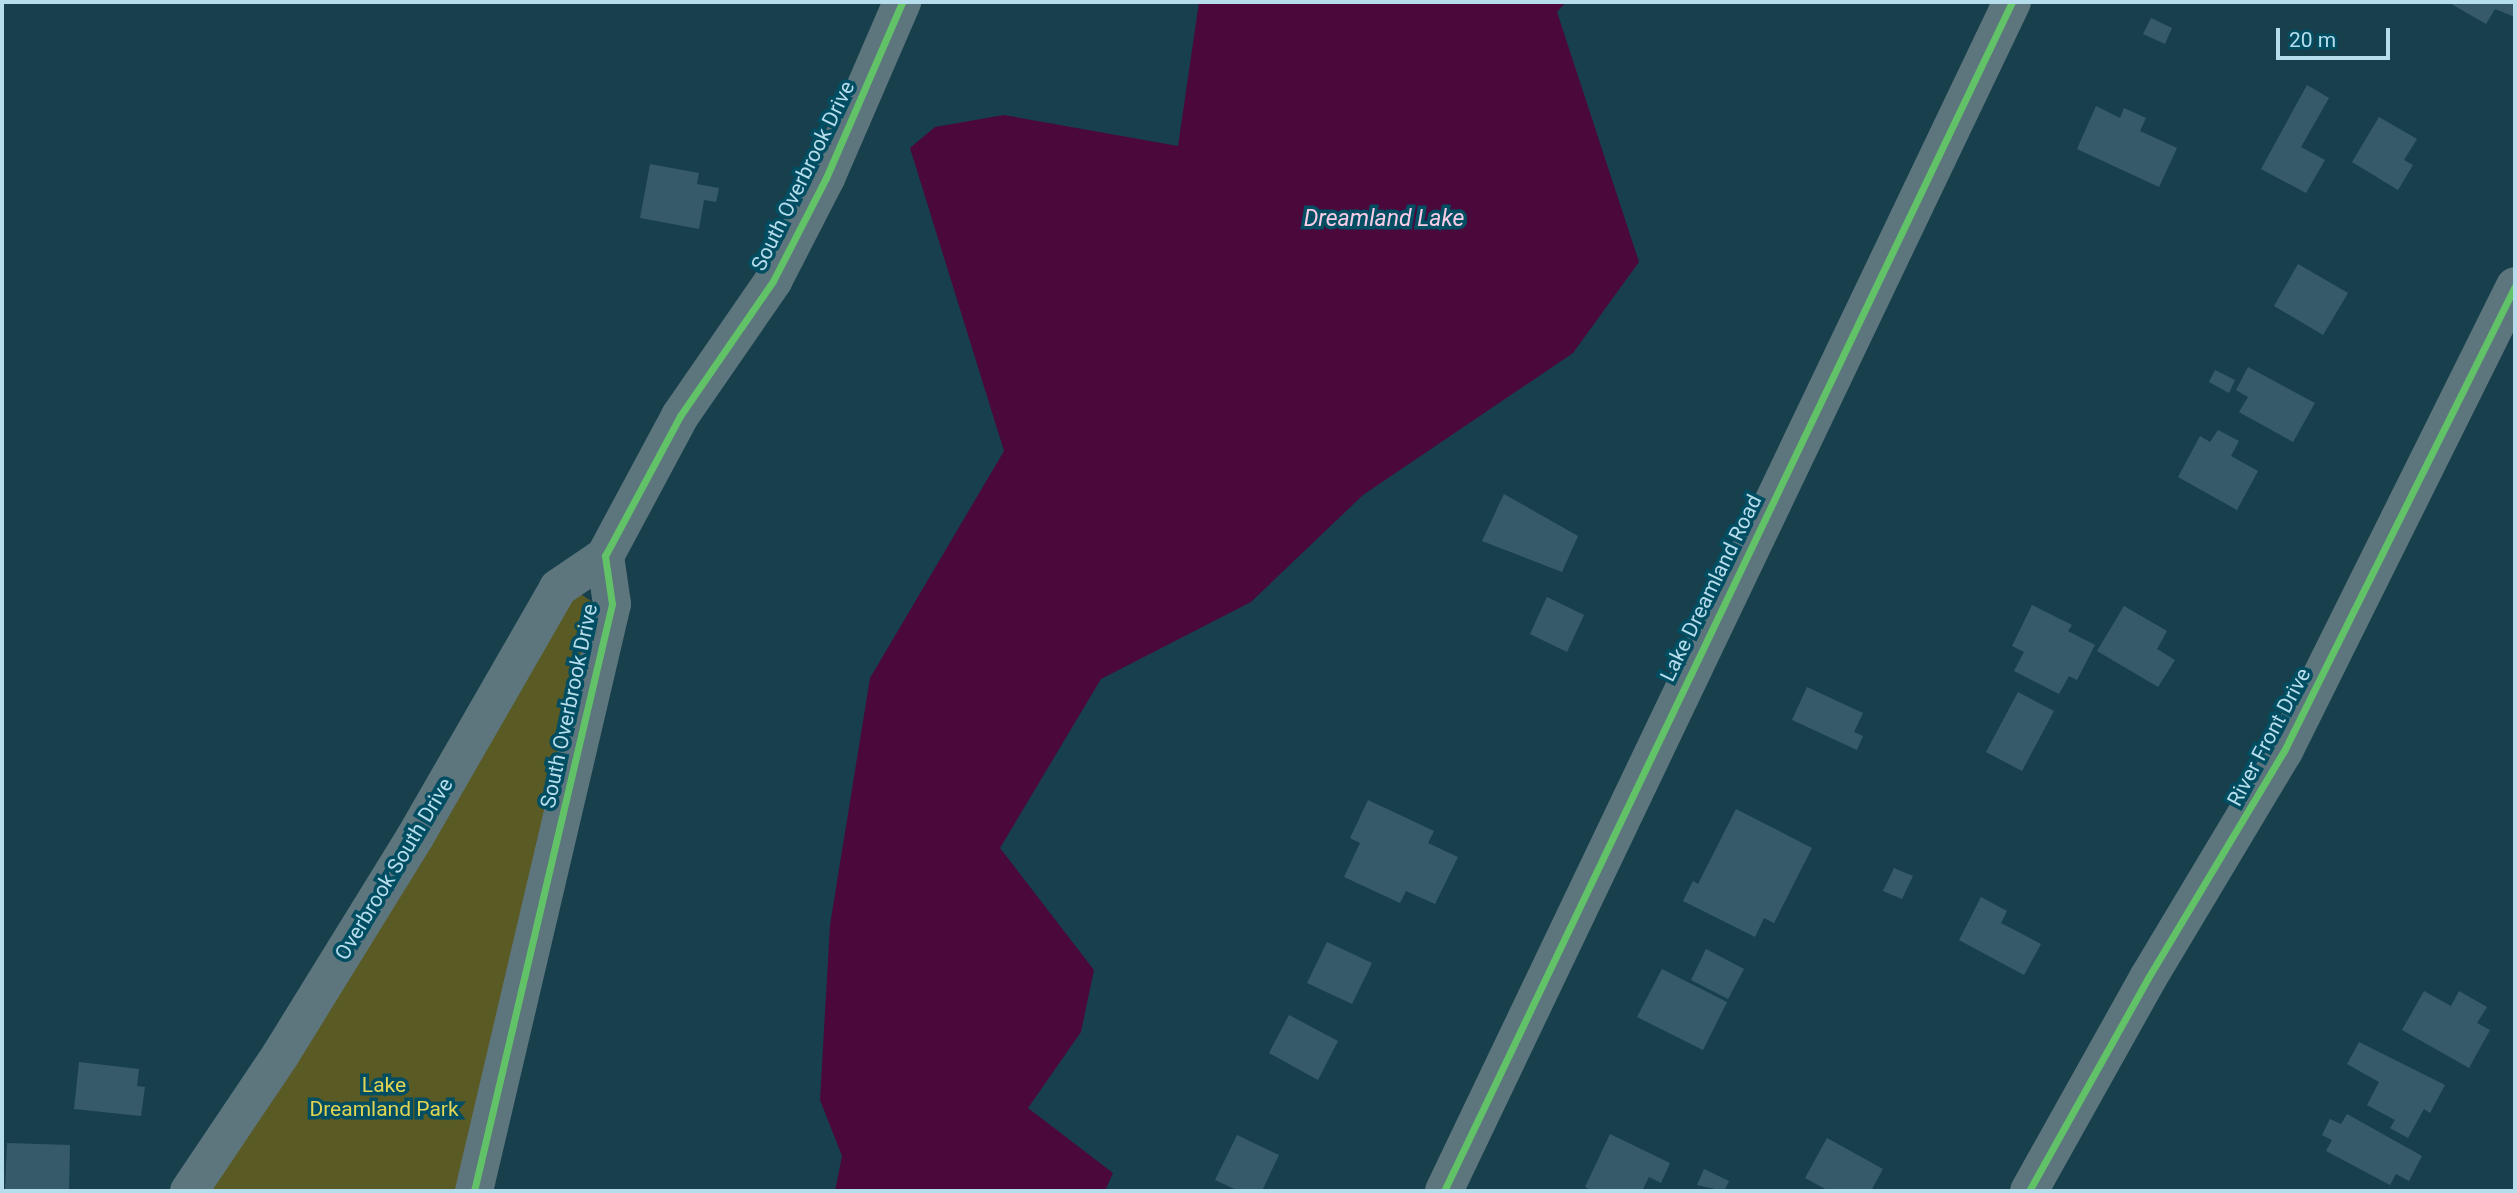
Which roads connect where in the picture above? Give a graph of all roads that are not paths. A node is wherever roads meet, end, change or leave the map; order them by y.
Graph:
1 (902, 2) edge
2 (2012, 2) edge
3 (2515, 286) edge
4 (605, 556) junction
5 (1457, 1188) edge
6 (189, 1191) edge
7 (474, 1191) edge
8 (2029, 1191) edge

1 - 4 street, South Overbrook Drive
2 - 5 street, Lake Dreamland Road
3 - 8 street, River Front Drive
4 - 6 street, Overbrook South Drive
4 - 7 street, South Overbrook Drive

